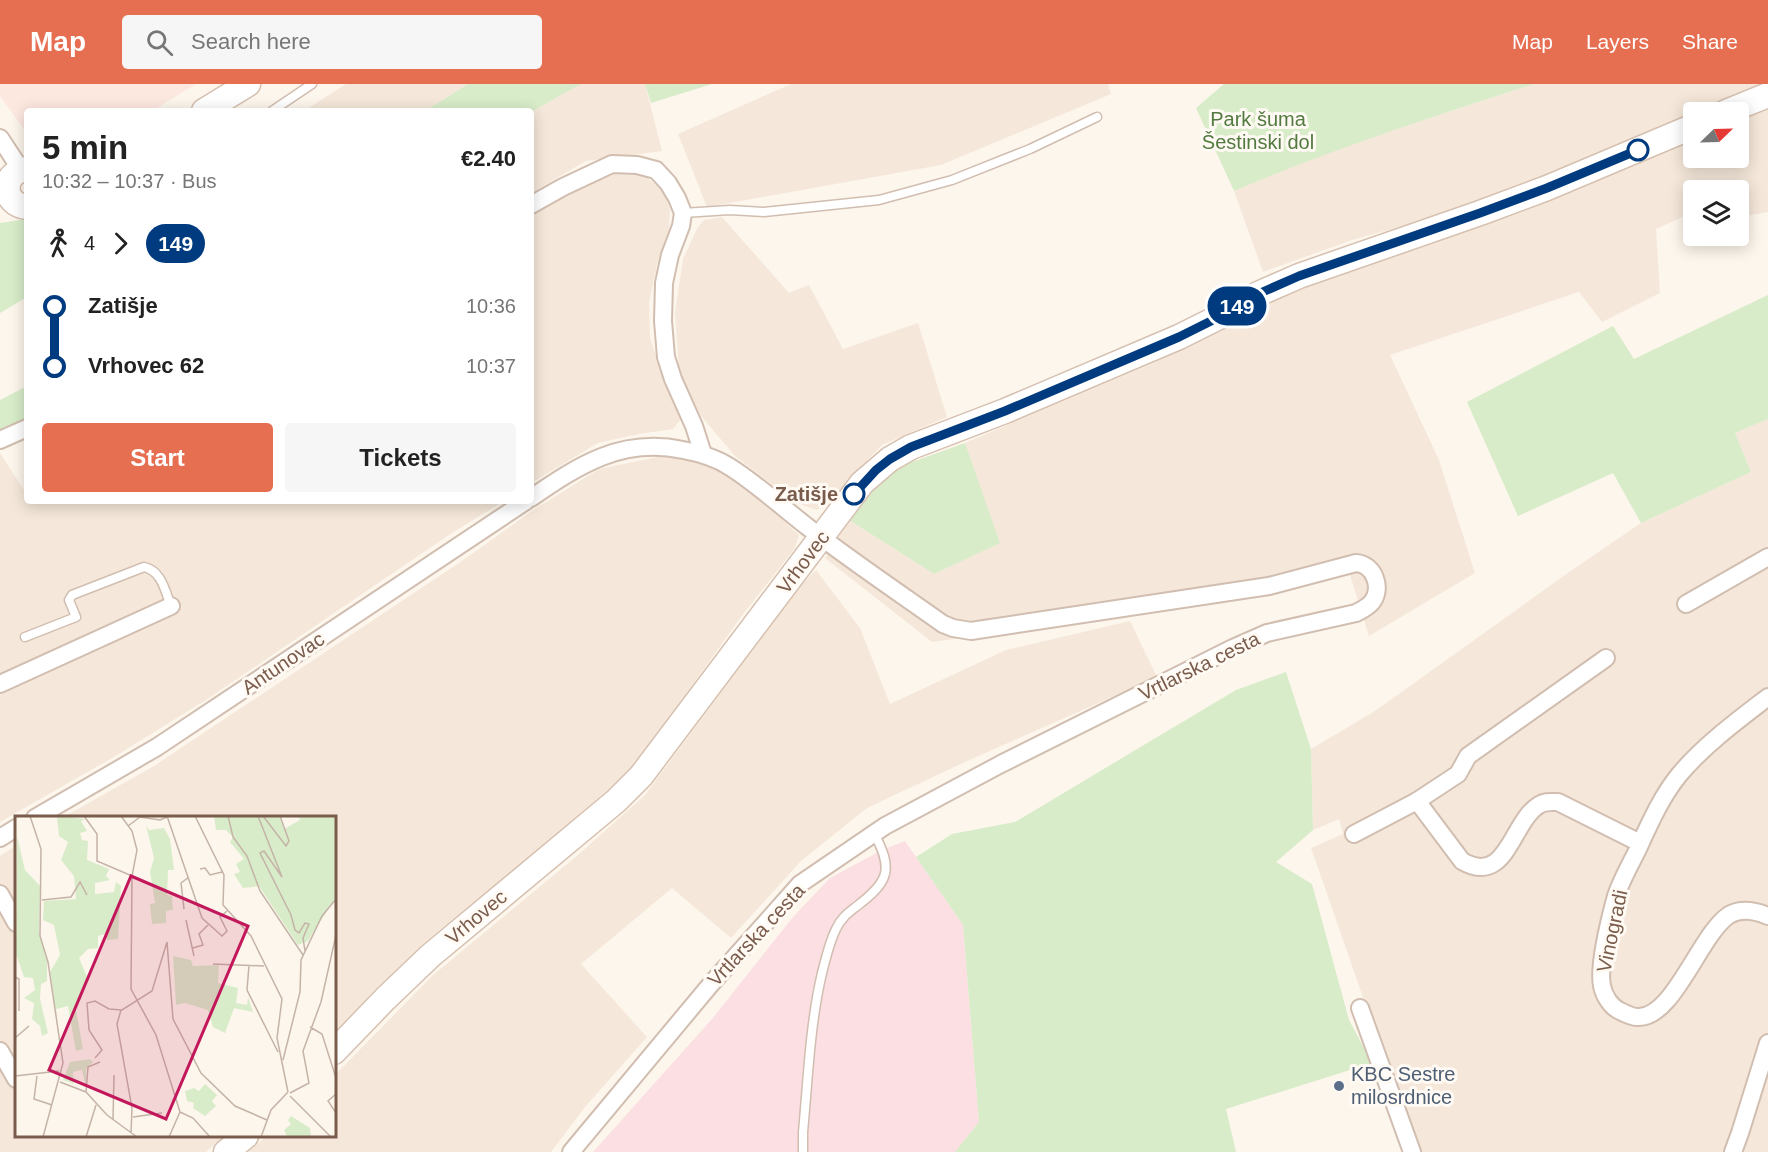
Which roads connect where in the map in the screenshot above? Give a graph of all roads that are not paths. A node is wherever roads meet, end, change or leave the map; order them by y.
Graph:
1 (248, 84) edge
2 (312, 84) edge
3 (1768, 94) edge
4 (1749, 102) edge
5 (209, 108) edge
6 (276, 108) edge
7 (1097, 117) dead end
8 (1683, 131) edge
9 (0, 138) edge
10 (24, 169) edge
11 (12, 202) edge
12 (534, 203) edge
13 (683, 213) junction
14 (24, 429) edge
15 (0, 440) edge
16 (703, 454) junction
17 (534, 496) edge
18 (522, 504) edge
19 (822, 538) junction
20 (1768, 557) edge
21 (1686, 604) dead end
22 (171, 606) joint
23 (25, 637) dead end
24 (1606, 658) dead end
25 (0, 684) edge
26 (1768, 697) edge
27 (1417, 801) junction
28 (38, 816) edge
29 (15, 829) edge
30 (874, 833) junction
31 (1354, 834) dead end
32 (0, 838) edge
33 (1640, 843) junction
34 (0, 894) edge
35 (1768, 916) edge
36 (15, 921) edge
37 (1360, 1008) dead end
38 (1768, 1043) edge
39 (336, 1050) edge
40 (0, 1051) edge
41 (15, 1077) edge
42 (245, 1137) edge
43 (226, 1152) edge
44 (571, 1152) edge
45 (803, 1152) edge
46 (1412, 1152) edge
47 (1733, 1152) edge

1 - 5 street
2 - 6 lane
3 - 4 street
7 - 13 lane
8 - 19 street, Vrhovec
9 - 10 street
10 - 11 street
12 - 13 street
13 - 16 street
14 - 15 street
16 - 17 street
16 - 19 street
18 - 28 street, Antunovac
19 - 30 street, Vrtlarska cesta
19 - 39 street, Vrhovec
20 - 21 street
22 - 23 lane
22 - 25 street
24 - 27 street
26 - 33 street, Vinogradi
27 - 31 street
27 - 33 street
29 - 32 street
30 - 44 street, Vrtlarska cesta
30 - 45 lane
33 - 35 street, Vinogradi
34 - 36 street
37 - 46 street
38 - 47 street
40 - 41 street
42 - 43 street

